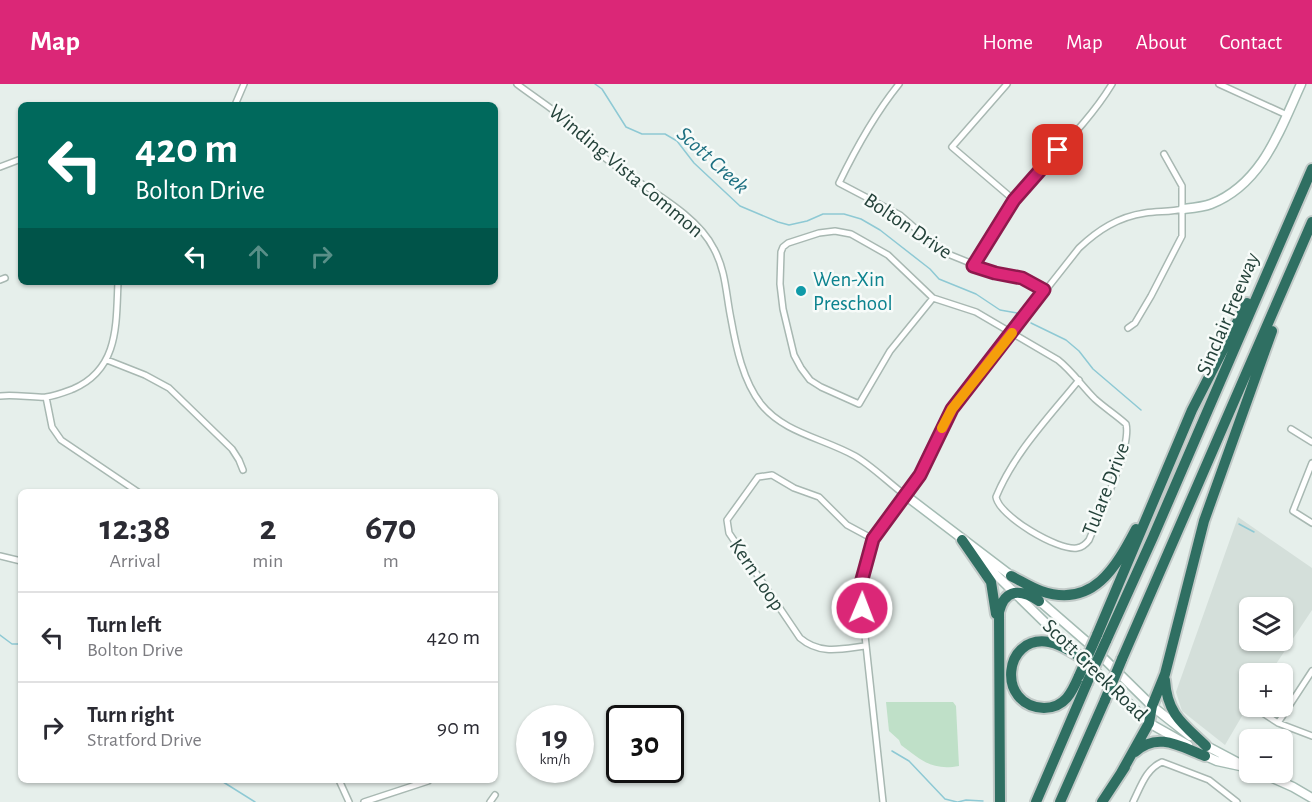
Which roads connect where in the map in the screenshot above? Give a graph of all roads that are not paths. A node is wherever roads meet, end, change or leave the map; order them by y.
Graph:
1 (244, 84) edge
2 (518, 84) edge
3 (899, 84) edge
4 (1007, 84) edge
5 (1112, 84) edge
6 (1219, 84) edge
7 (1301, 84) edge
8 (236, 102) edge
9 (1287, 115) junction
10 (1164, 154) dead end
11 (18, 160) edge
12 (0, 167) edge
13 (1312, 169) edge
14 (1014, 200) junction
15 (1183, 209) junction
16 (1312, 222) edge
17 (1312, 239) edge
18 (973, 266) junction
19 (1266, 273) junction
20 (118, 285) edge
21 (1044, 290) junction
22 (933, 298) junction
23 (1274, 325) junction
24 (1128, 328) dead end
25 (1011, 333) junction
26 (107, 360) junction
27 (1079, 380) junction
28 (0, 396) edge
29 (46, 397) junction
30 (790, 428) joint
31 (1291, 429) dead end
32 (1312, 442) edge
33 (1312, 463) edge
34 (1169, 464) junction
35 (243, 470) dead end
36 (134, 489) edge
37 (905, 495) junction
38 (1312, 523) edge
39 (873, 539) junction
40 (962, 540) junction
41 (0, 555) edge
42 (18, 560) edge
43 (1011, 576) junction
44 (1014, 593) junction
45 (1039, 601) junction
46 (998, 628) junction
47 (1139, 628) junction
48 (1102, 638) junction
49 (866, 646) junction
50 (1082, 658) junction
51 (1312, 671) edge
52 (1165, 674) junction
53 (1083, 680) junction
54 (1107, 702) junction
55 (1152, 706) junction
56 (1269, 717) edge
57 (1149, 723) junction
58 (1278, 723) junction
59 (1312, 736) edge
60 (1206, 751) junction
61 (1239, 765) edge
62 (1121, 773) junction
63 (340, 783) edge
64 (422, 783) edge
65 (1284, 783) edge
66 (495, 795) dead end
67 (1312, 798) edge
68 (349, 802) edge
69 (364, 802) edge
70 (490, 802) edge
71 (883, 802) edge
72 (1000, 802) edge
73 (1036, 802) edge
74 (1060, 802) edge
75 (1067, 802) edge
76 (1102, 802) edge
77 (1134, 802) edge
78 (1237, 802) edge

1 - 8 street
2 - 30 street, Winding Vista Common
3 - 18 street, Bolton Drive
4 - 14 street
5 - 14 street
6 - 9 street
7 - 9 street
9 - 15 street
10 - 15 street
11 - 12 street
13 - 19 highway, Sinclair Freeway
14 - 18 street
15 - 21 street
15 - 24 street
16 - 47 highway
17 - 23 highway
18 - 21 street, Bolton Drive
19 - 34 highway
19 - 48 highway, Sinclair Freeway
20 - 26 street
21 - 25 street
22 - 22 street
22 - 25 street
23 - 47 highway
23 - 52 highway
25 - 27 street
25 - 37 street
26 - 29 street
26 - 35 street
27 - 27 street, Tulare Drive
28 - 29 street
29 - 36 street
30 - 37 street, Scott Creek Road
31 - 32 street
33 - 38 street
34 - 43 highway
34 - 48 highway
37 - 39 street
37 - 40 street, Scott Creek Road
39 - 49 street
39 - 49 street, Kern Loop
40 - 43 street, Scott Creek Road
40 - 44 street, Scott Creek Road
40 - 46 highway
41 - 42 street
43 - 45 street, Scott Creek Road
44 - 45 highway
44 - 46 highway
44 - 50 street, Scott Creek Road
45 - 55 street, Scott Creek Road
46 - 72 highway
47 - 54 highway
48 - 53 highway, bridge
49 - 71 street
50 - 53 highway
50 - 57 street, Scott Creek Road
51 - 58 street
52 - 55 highway
52 - 60 highway
53 - 73 highway
54 - 74 highway
54 - 75 highway
55 - 57 highway
55 - 60 street, Scott Creek Road
56 - 58 street
57 - 60 street, Scott Creek Road
57 - 62 highway
58 - 59 street
60 - 61 street, Scott Creek Road
60 - 62 highway
62 - 76 highway
63 - 68 street
64 - 69 street
65 - 67 street
66 - 70 street
77 - 78 street

